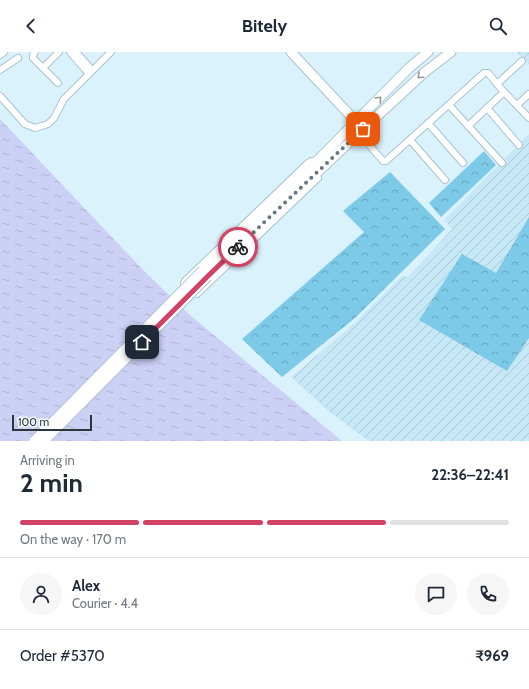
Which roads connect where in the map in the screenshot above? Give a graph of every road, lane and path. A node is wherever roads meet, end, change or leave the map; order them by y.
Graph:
1 (4, 52) edge
2 (35, 52) edge
3 (59, 52) edge
4 (70, 52) edge
5 (76, 52) edge
6 (111, 52) edge
7 (291, 52) edge
8 (428, 52) edge
9 (450, 52) edge
10 (0, 55) edge
11 (18, 58) dead end
12 (522, 61) dead end
13 (43, 68) junction
14 (0, 70) edge
15 (91, 72) junction
16 (58, 83) dead end
17 (497, 84) junction
18 (504, 92) junction
19 (529, 94) edge
20 (0, 96) edge
21 (449, 105) junction
22 (517, 105) junction
23 (487, 108) junction
24 (529, 118) edge
25 (428, 123) junction
26 (468, 126) junction
27 (359, 128) junction
28 (410, 140) junction
29 (519, 145) dead end
30 (464, 163) dead end
31 (502, 163) dead end
32 (320, 164) junction
33 (445, 180) dead end
34 (205, 273) junction
35 (34, 441) edge
36 (44, 441) edge

1 - 10 street
2 - 13 street
3 - 13 street
4 - 15 street
5 - 15 street
6 - 15 street
7 - 27 main road
27 -> 8 main road
9 -> 27 main road
11 - 14 street
12 - 17 street
13 - 16 street
15 - 20 street
17 - 18 street
17 - 21 street
18 - 22 street
18 - 23 street
19 - 22 street
21 - 25 street
21 - 26 street
22 - 24 street
23 - 26 street
23 - 29 street
25 - 28 street
25 - 30 street
26 - 31 street
27 - 28 street
27 - 32 main road
28 - 33 street
32 - 32 street
32 - 34 main road
34 - 35 main road, bridge
34 - 36 main road, bridge

